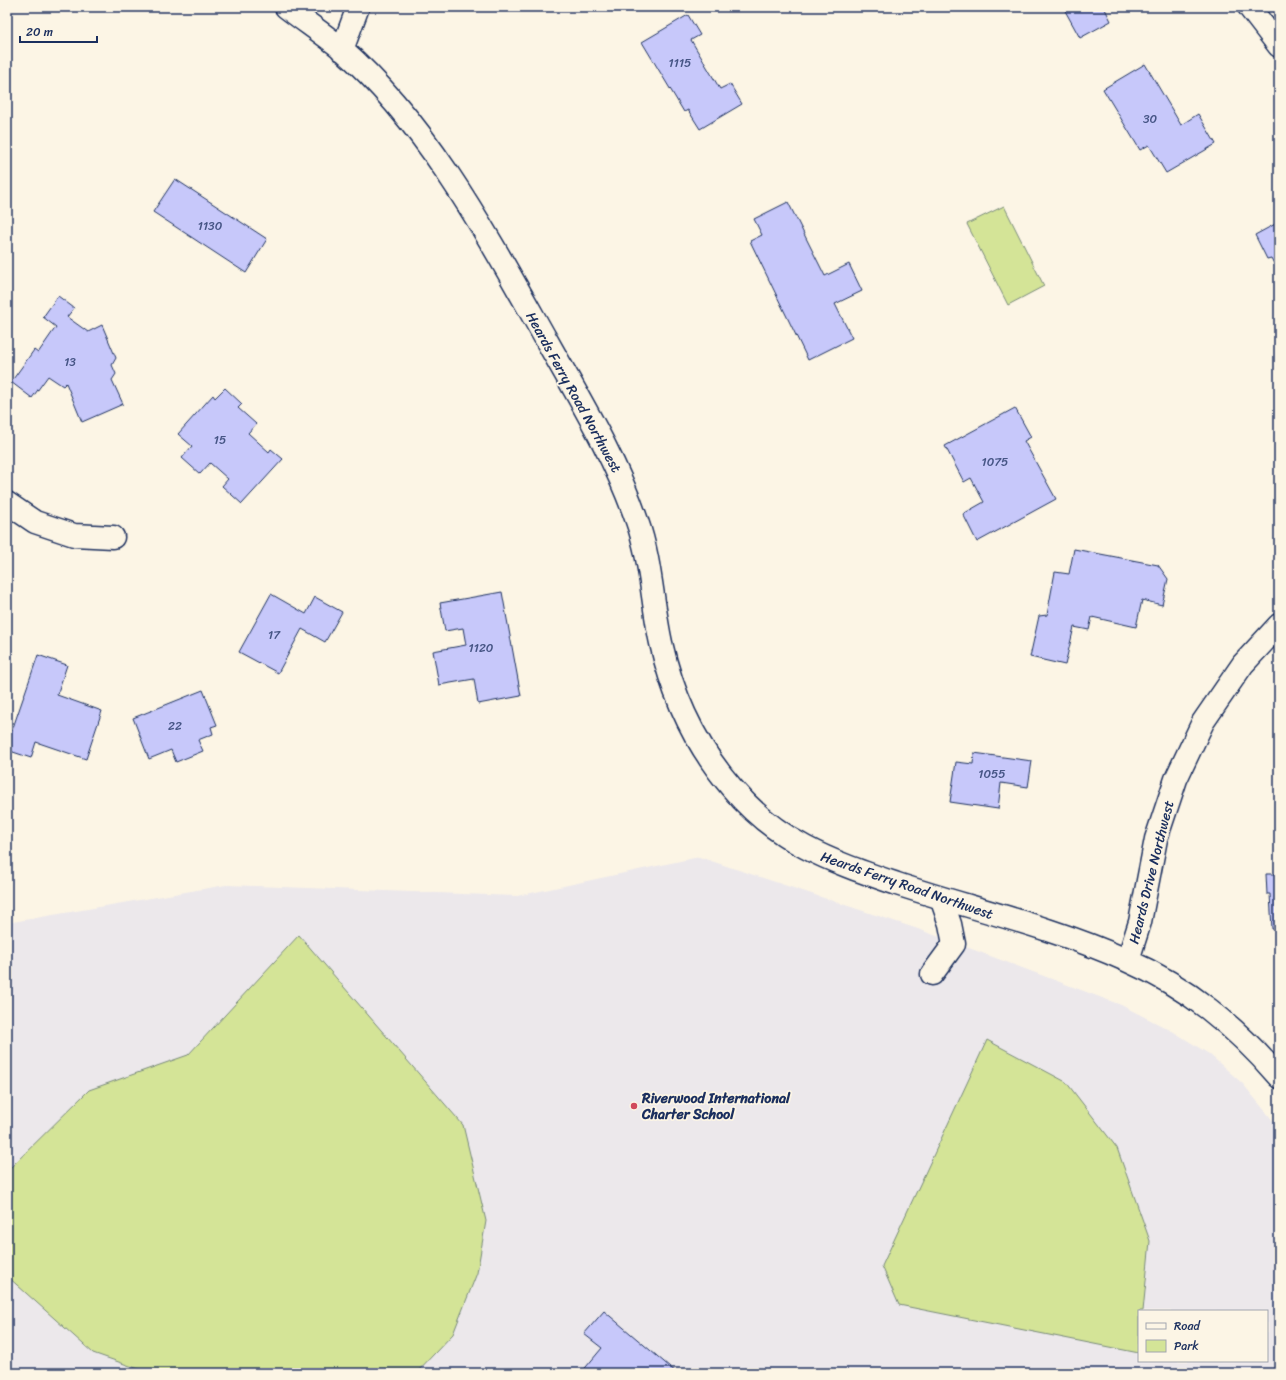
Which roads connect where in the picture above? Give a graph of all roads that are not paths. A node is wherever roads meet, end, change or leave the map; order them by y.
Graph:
1 (286, 7) edge
2 (358, 7) edge
3 (1249, 7) edge
4 (1279, 46) edge
5 (342, 50) junction
6 (7, 503) edge
7 (113, 537) dead end
8 (1279, 625) edge
9 (941, 898) junction
10 (1128, 960) junction
11 (932, 974) dead end
12 (1279, 1077) edge

1 - 5 street, Heards Ferry Road Northwest
2 - 5 street
3 - 4 street
5 - 9 street, Heards Ferry Road Northwest
6 - 7 street
8 - 10 street, Heards Drive Northwest
9 - 10 street, Heards Ferry Road Northwest
9 - 11 street
10 - 12 street, Heards Ferry Road Northwest

